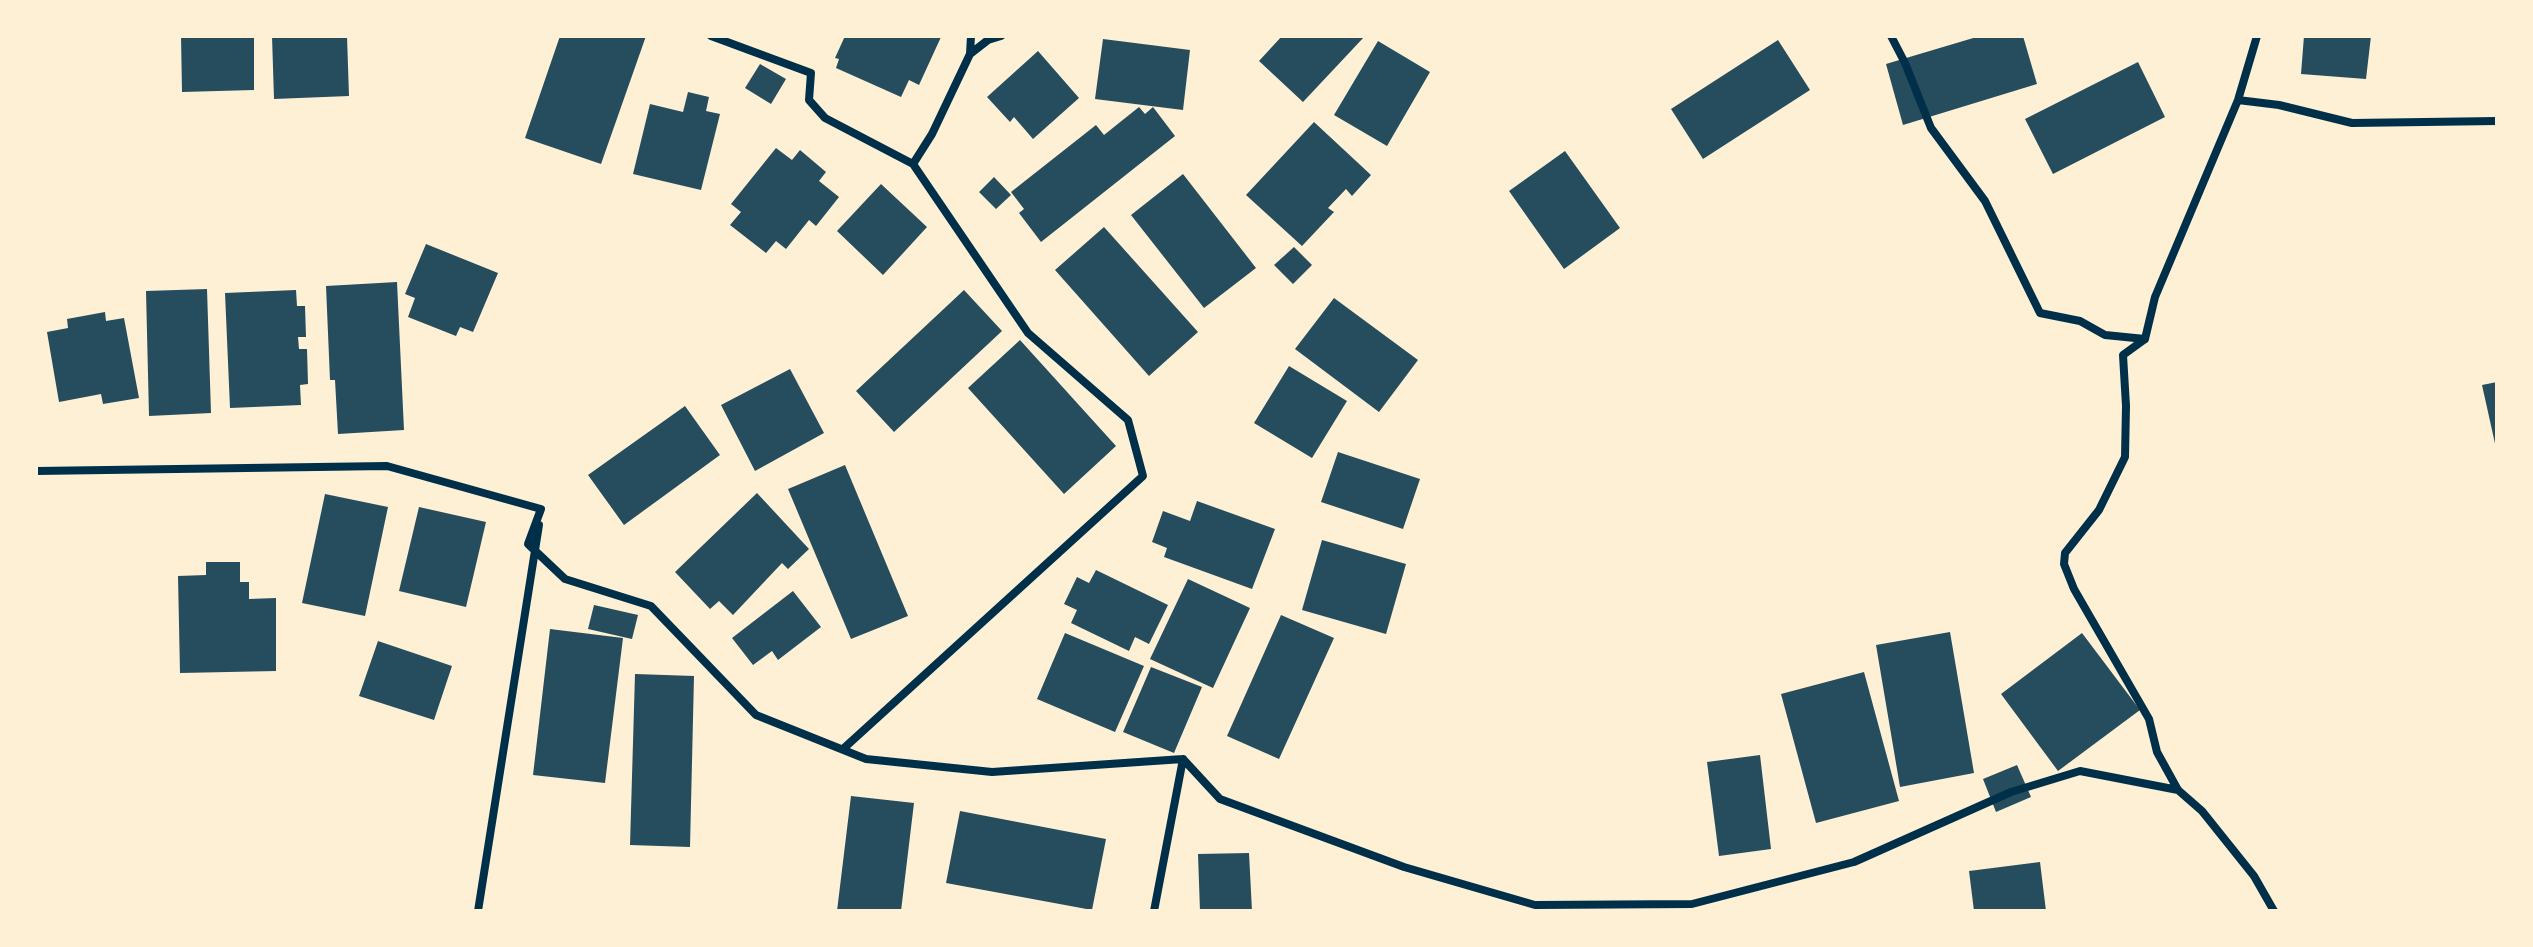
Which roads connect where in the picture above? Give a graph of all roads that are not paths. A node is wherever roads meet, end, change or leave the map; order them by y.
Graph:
1 (711, 36) edge
2 (971, 36) edge
3 (1001, 36) edge
4 (1891, 36) edge
5 (2257, 36) edge
6 (970, 54) junction
7 (2238, 100) junction
8 (2497, 121) edge
9 (913, 164) junction
10 (2145, 339) junction
11 (36, 471) edge
12 (541, 509) junction
13 (843, 749) junction
14 (1183, 759) junction
15 (2178, 790) junction
16 (478, 911) edge
17 (1154, 911) edge
18 (2274, 911) edge

1 - 9 street
2 - 6 street
3 - 6 street
4 - 10 street
5 - 7 street
6 - 9 street
7 - 8 street
7 - 10 street
9 - 13 street
10 - 15 street
11 - 12 street
12 - 13 street
12 - 16 street
13 - 14 street
14 - 15 street
14 - 17 street
15 - 18 street

